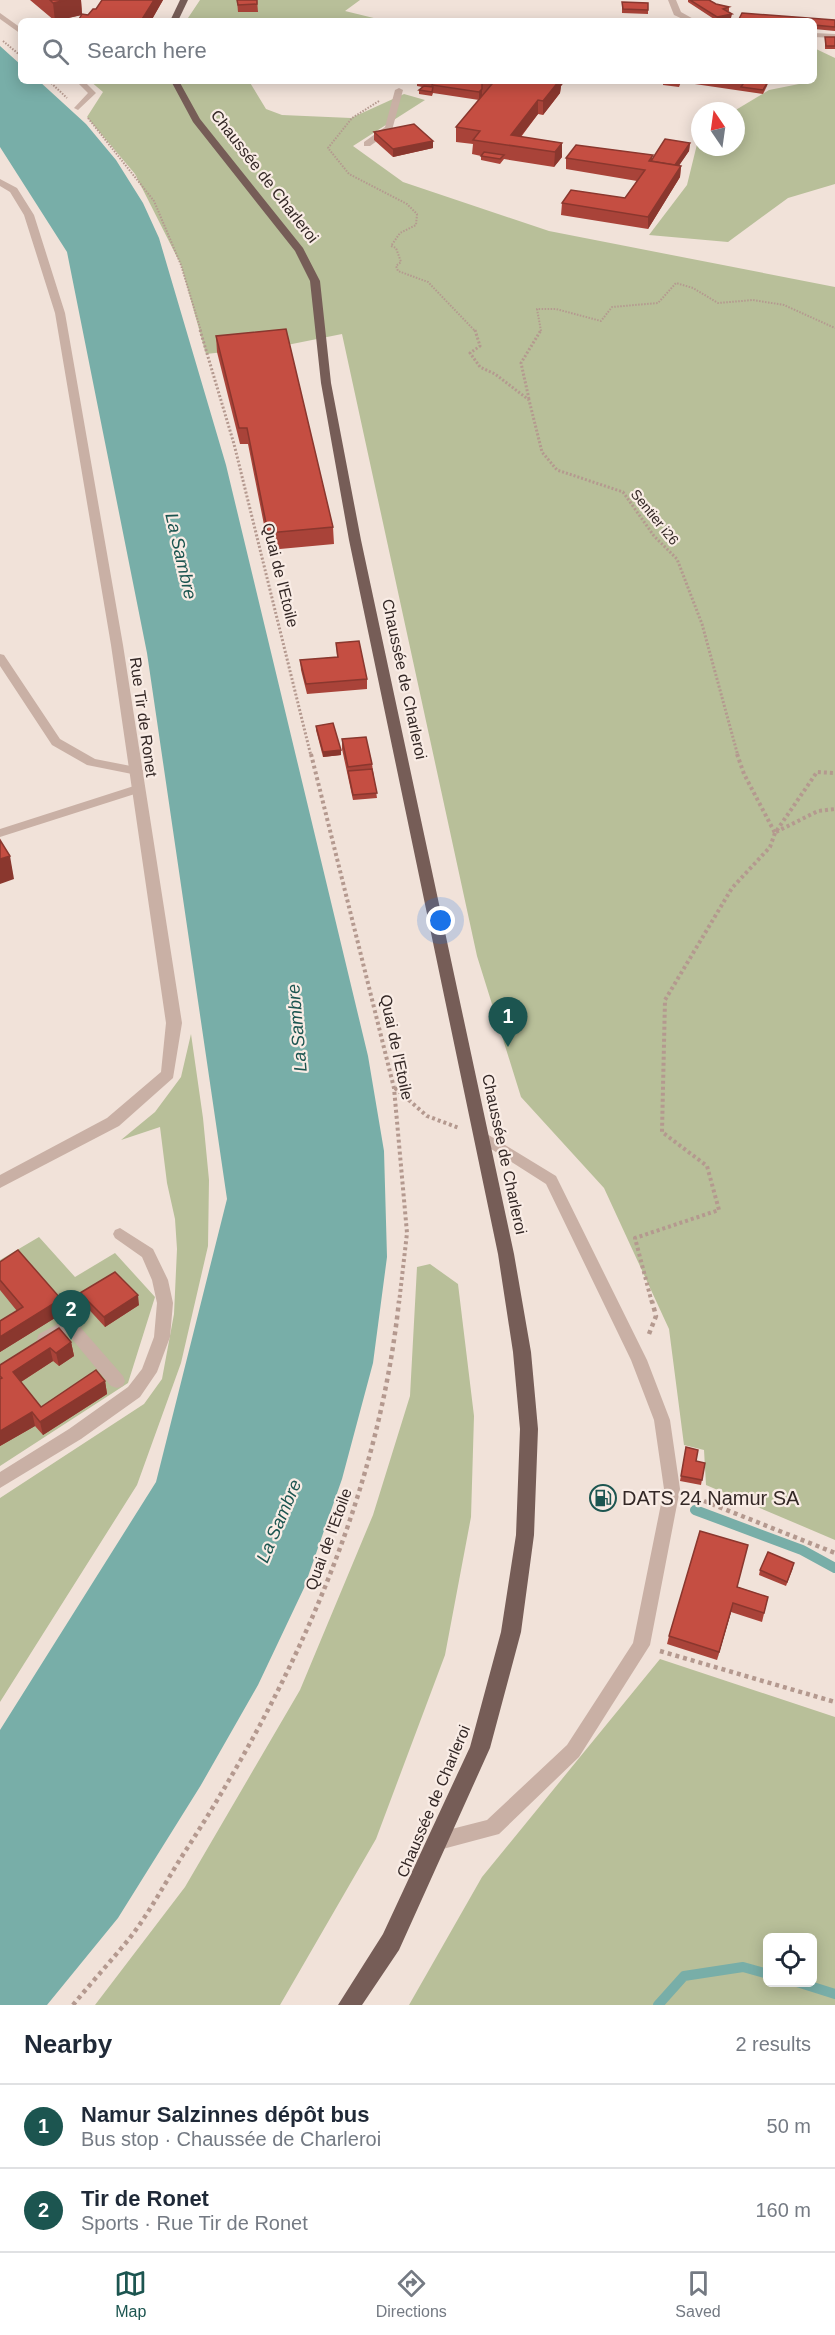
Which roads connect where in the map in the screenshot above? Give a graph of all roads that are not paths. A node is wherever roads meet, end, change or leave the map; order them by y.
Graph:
1 (184, 0) edge
2 (672, 2) edge
3 (0, 15) edge
4 (175, 18) edge
5 (684, 18) edge
6 (18, 30) edge
7 (817, 35) edge
8 (835, 36) edge
9 (83, 84) edge
10 (177, 84) edge
11 (399, 90) dead end
12 (78, 108) road end
13 (367, 144) dead end
14 (0, 182) edge
15 (1, 661) edge
16 (137, 771) junction
17 (137, 789) junction
18 (0, 833) edge
19 (482, 1136) junction
20 (0, 1182) edge
21 (120, 1234) dead end
22 (27, 1350) edge
23 (117, 1381) dead end
24 (0, 1481) edge
25 (439, 1841) junction
26 (349, 2005) edge

1 - 4 main road
2 - 5 street
3 - 6 street
7 - 8 street
9 - 12 lane
10 - 19 main road, Chaussée de Charleroi
11 - 13 lane
14 - 16 street, Rue Tir de Ronet
15 - 16 lane
16 - 17 street, Rue Tir de Ronet
17 - 18 lane
17 - 20 street, Rue Tir de Ronet
19 - 25 main road, Chaussée de Charleroi
19 - 25 lane
21 - 24 lane
22 - 23 lane
25 - 26 main road, Chaussée de Charleroi

